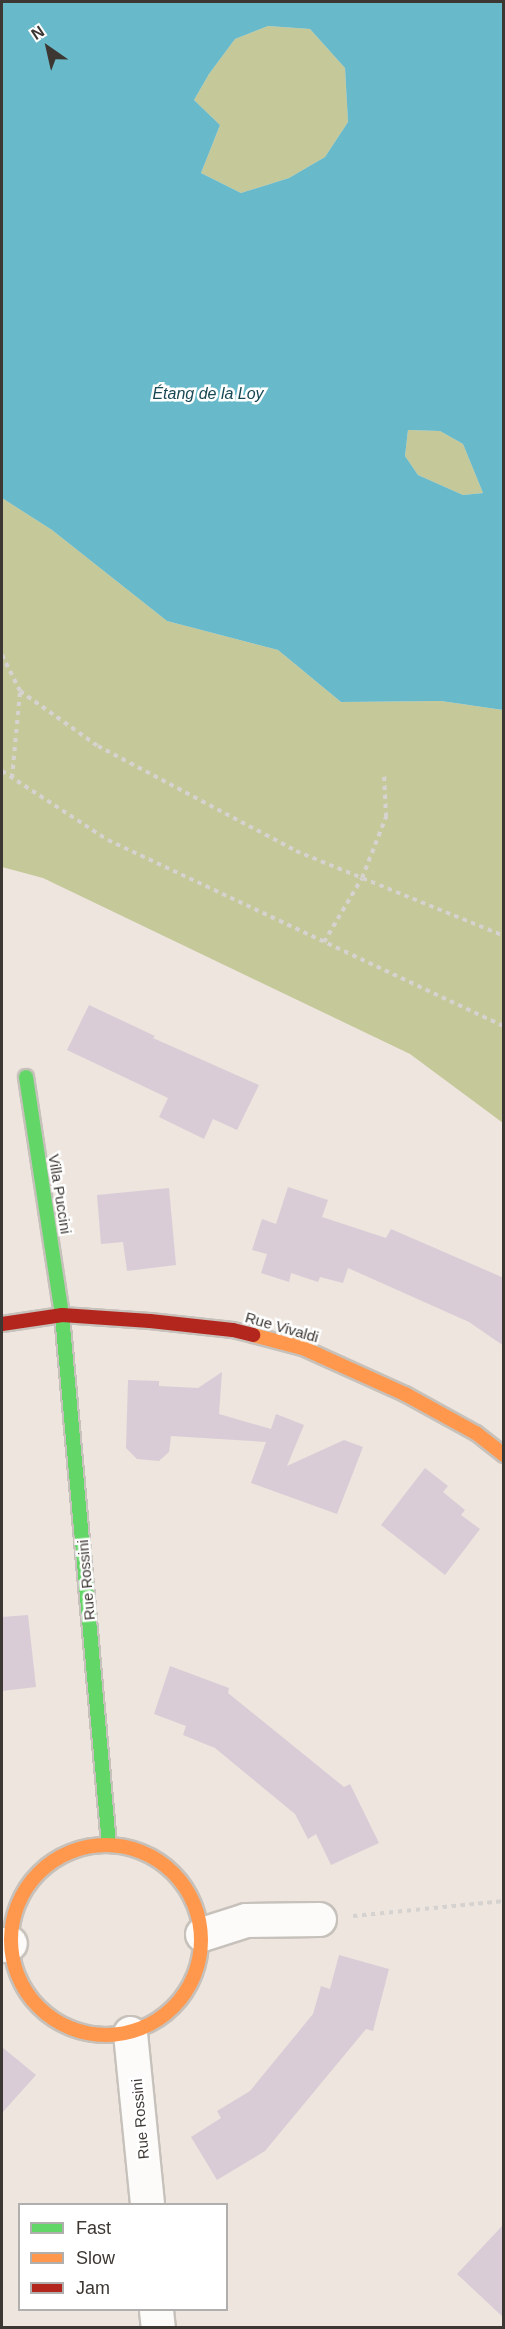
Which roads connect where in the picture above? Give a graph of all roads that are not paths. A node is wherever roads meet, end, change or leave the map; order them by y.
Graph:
1 (26, 1077) dead end
2 (62, 1316) junction
3 (2, 1324) edge
4 (504, 1455) edge
5 (109, 1845) junction
6 (319, 1919) road end
7 (202, 1934) junction
8 (6, 1944) edge
9 (130, 2033) junction
10 (147, 2203) edge
11 (156, 2311) edge
12 (158, 2328) edge

1 - 2 street, Villa Puccini
2 - 3 street, Rue Vivaldi
2 - 4 street, Rue Vivaldi
2 - 5 street, Rue Rossini
5 - 7 street
5 - 8 street
6 - 7 street
7 - 9 street
8 - 9 street
9 - 10 street, Rue Rossini
11 - 12 street

